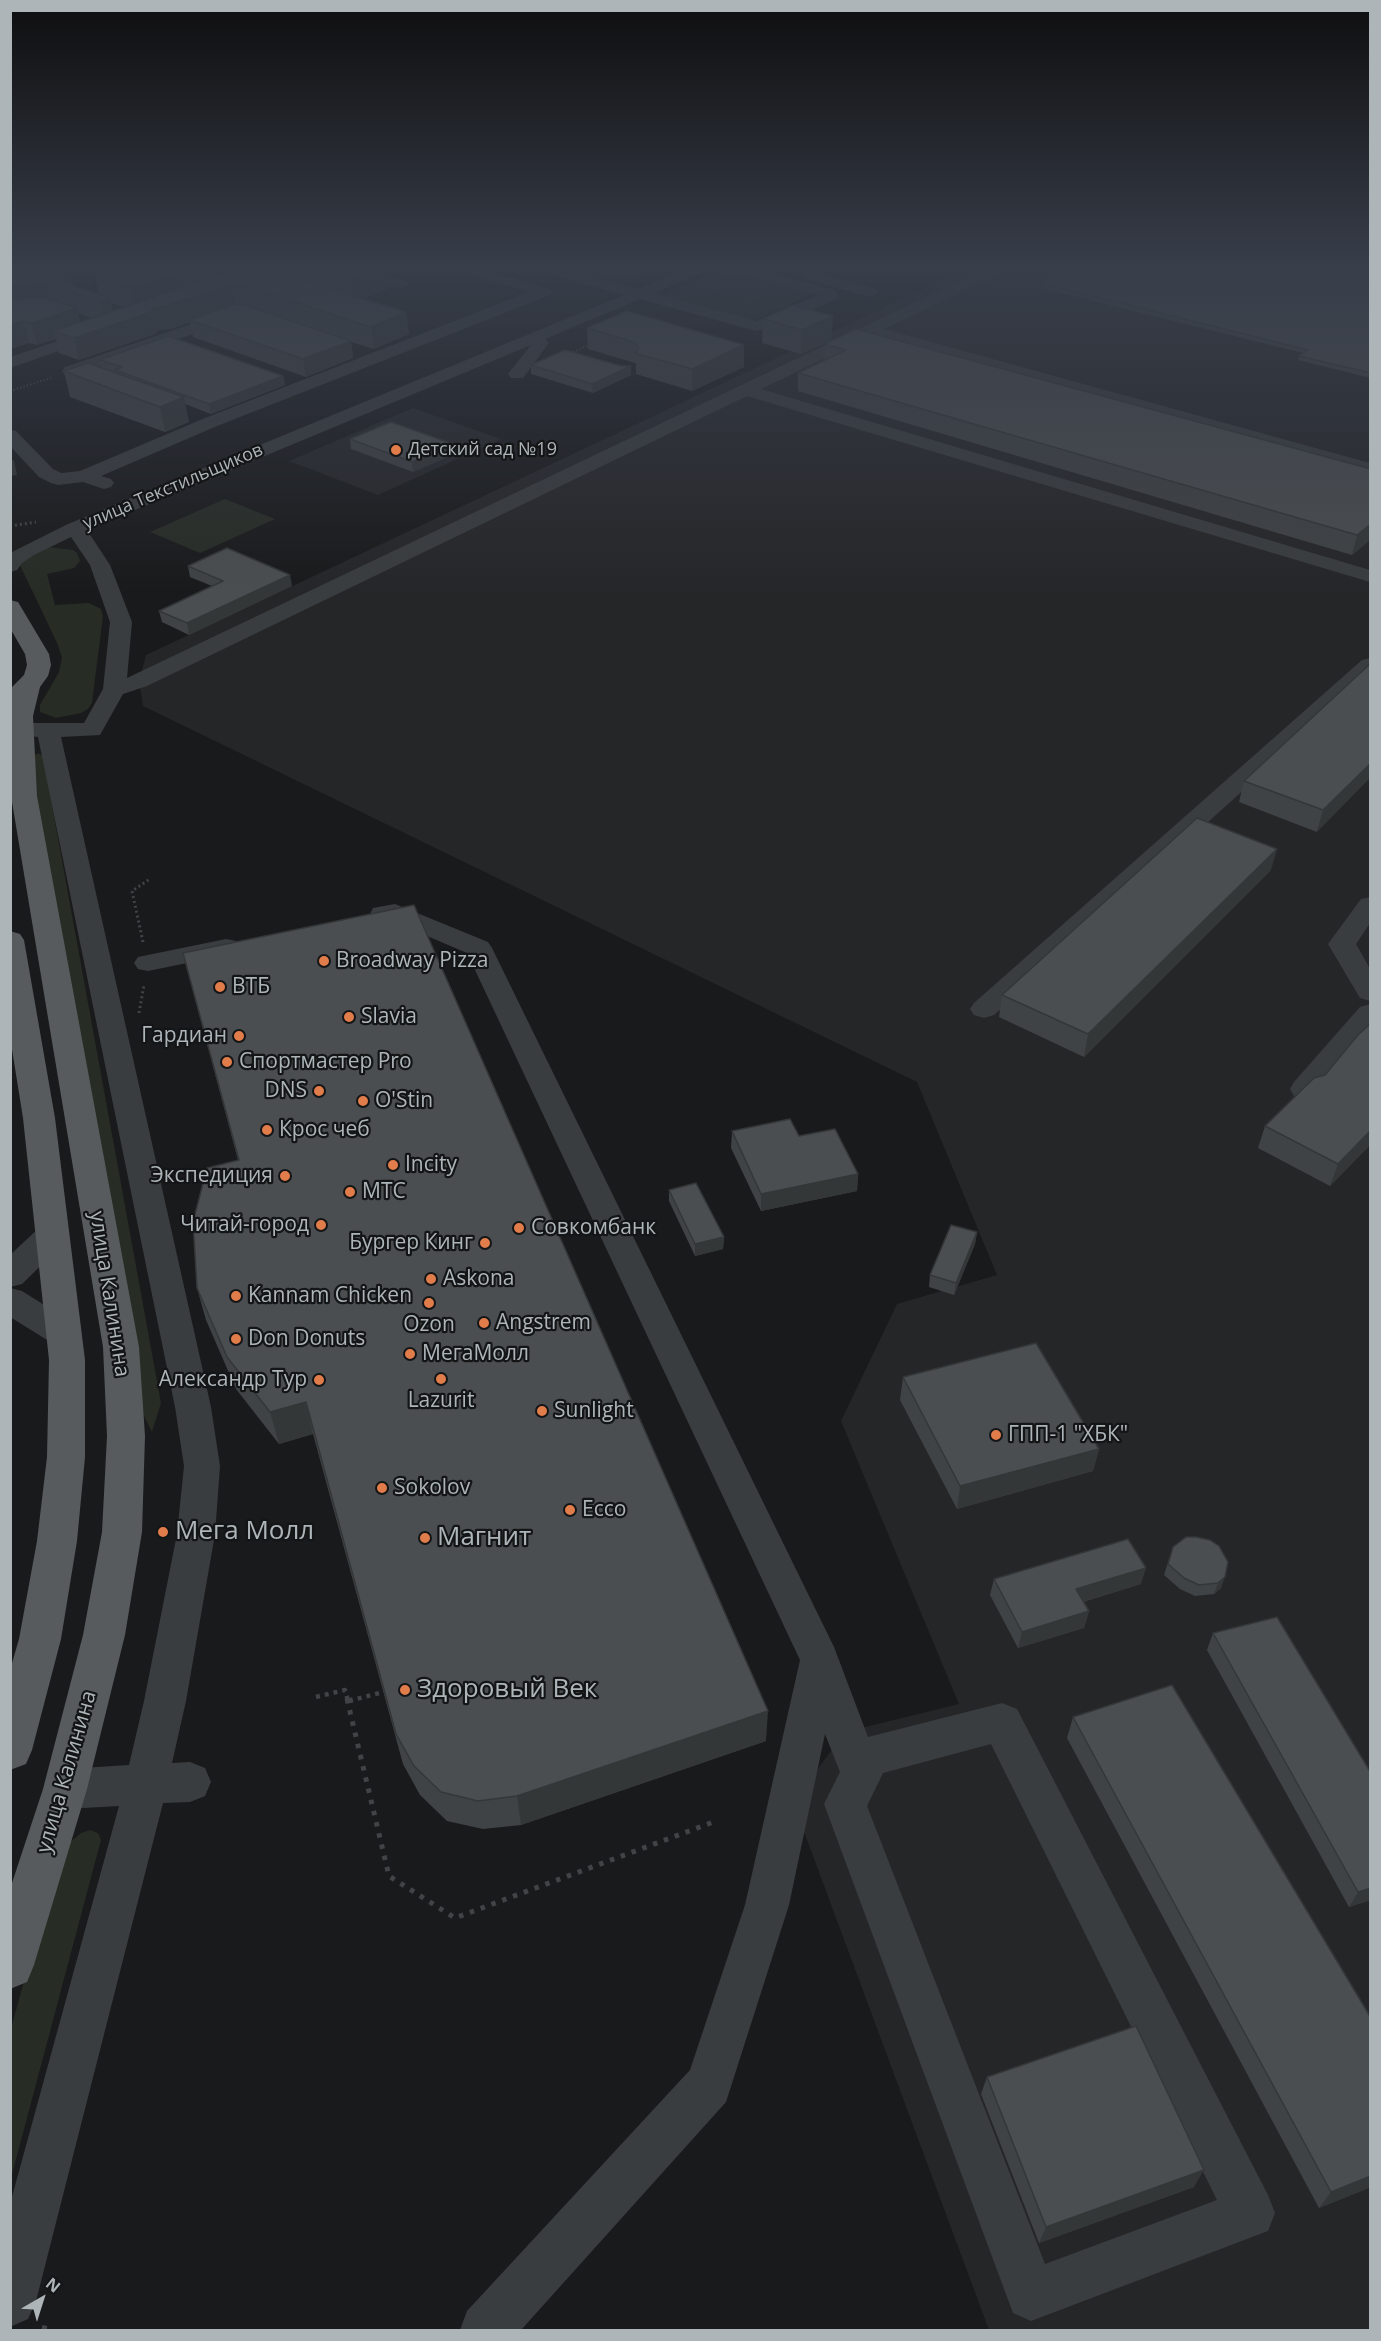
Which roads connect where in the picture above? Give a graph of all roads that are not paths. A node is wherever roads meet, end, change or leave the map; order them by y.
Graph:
1 (85, 376) edge
2 (329, 376) edge
3 (444, 376) edge
4 (775, 376) edge
5 (1037, 376) edge
6 (284, 377) edge
7 (93, 379) edge
8 (307, 385) junction
9 (747, 390) junction
10 (368, 406) junction
11 (190, 414) edge
12 (211, 422) junction
13 (10, 435) edge
14 (1371, 469) edge
15 (84, 476) junction
16 (127, 493) dead end
17 (75, 528) junction
18 (10, 543) edge
19 (10, 566) edge
20 (1371, 576) edge
21 (10, 607) edge
22 (20, 638) edge
23 (1371, 665) edge
24 (114, 689) junction
25 (27, 712) edge
26 (1371, 905) edge
27 (350, 921) edge
28 (10, 940) edge
29 (260, 940) edge
30 (144, 947) road end
31 (13, 977) edge
32 (1371, 992) edge
33 (984, 1009) dead end
34 (1371, 1013) edge
35 (1305, 1089) edge
36 (52, 1235) junction
37 (10, 1275) edge
38 (10, 1300) edge
39 (64, 1334) junction
40 (820, 1660) junction
41 (13, 1732) edge
42 (856, 1760) junction
43 (190, 1782) dead end
44 (146, 1785) junction
45 (65, 1789) junction
46 (10, 1965) edge
47 (10, 2301) edge
48 (486, 2331) edge

1 - 7 street
2 - 8 street
3 - 10 street, улица Текстильщиков
4 - 9 street
5 - 14 street
6 - 8 street
8 - 10 street
8 - 12 street
9 - 20 street
9 - 24 street
10 - 17 street, улица Текстильщиков
11 - 12 street
12 - 15 street
13 - 15 street
15 - 16 street
17 - 18 street, улица Текстильщиков
17 - 19 street, улица Текстильщиков
17 - 24 street
21 - 22 main road
22 - 25 main road
23 - 33 street
24 - 25 street
25 - 44 street
25 - 45 main road, улица Калинина
26 - 32 street
27 - 40 street
28 - 31 main road
29 - 30 street
31 - 36 main road
34 - 35 street
36 - 37 street
36 - 39 main road
38 - 39 street
39 - 41 main road
40 - 42 street
40 - 48 street
42 - 42 street
43 - 44 street
44 - 45 street
44 - 47 street
45 - 46 main road, улица Калинина

